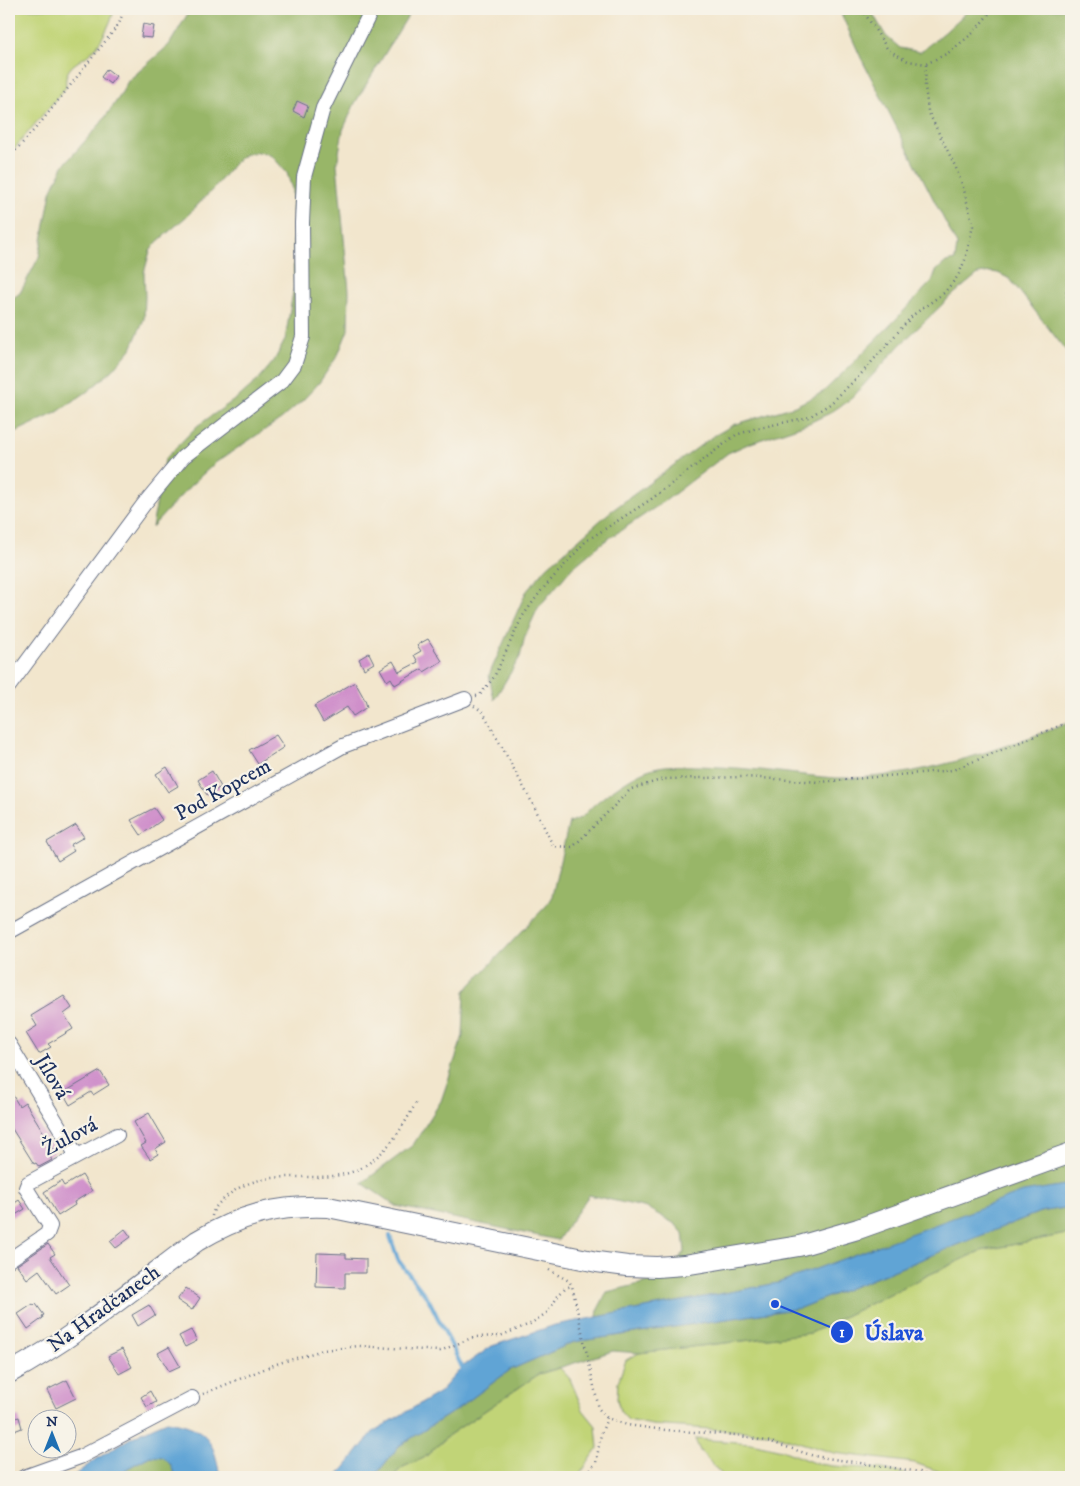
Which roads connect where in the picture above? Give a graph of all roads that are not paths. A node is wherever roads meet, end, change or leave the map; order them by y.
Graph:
1 (372, 9) edge
2 (9, 686) edge
3 (465, 699) road end
4 (9, 932) edge
5 (9, 1044) edge
6 (117, 1134) dead end
7 (1071, 1153) edge
8 (77, 1156) junction
9 (9, 1260) edge
10 (9, 1373) edge
11 (192, 1398) road end
12 (24, 1477) edge

1 - 2 street
3 - 4 street, Pod Kopcem
5 - 8 street, Jílová
6 - 8 street, Žulová
7 - 10 street, Na Hradčanech
8 - 9 street, Žulová
11 - 12 street

